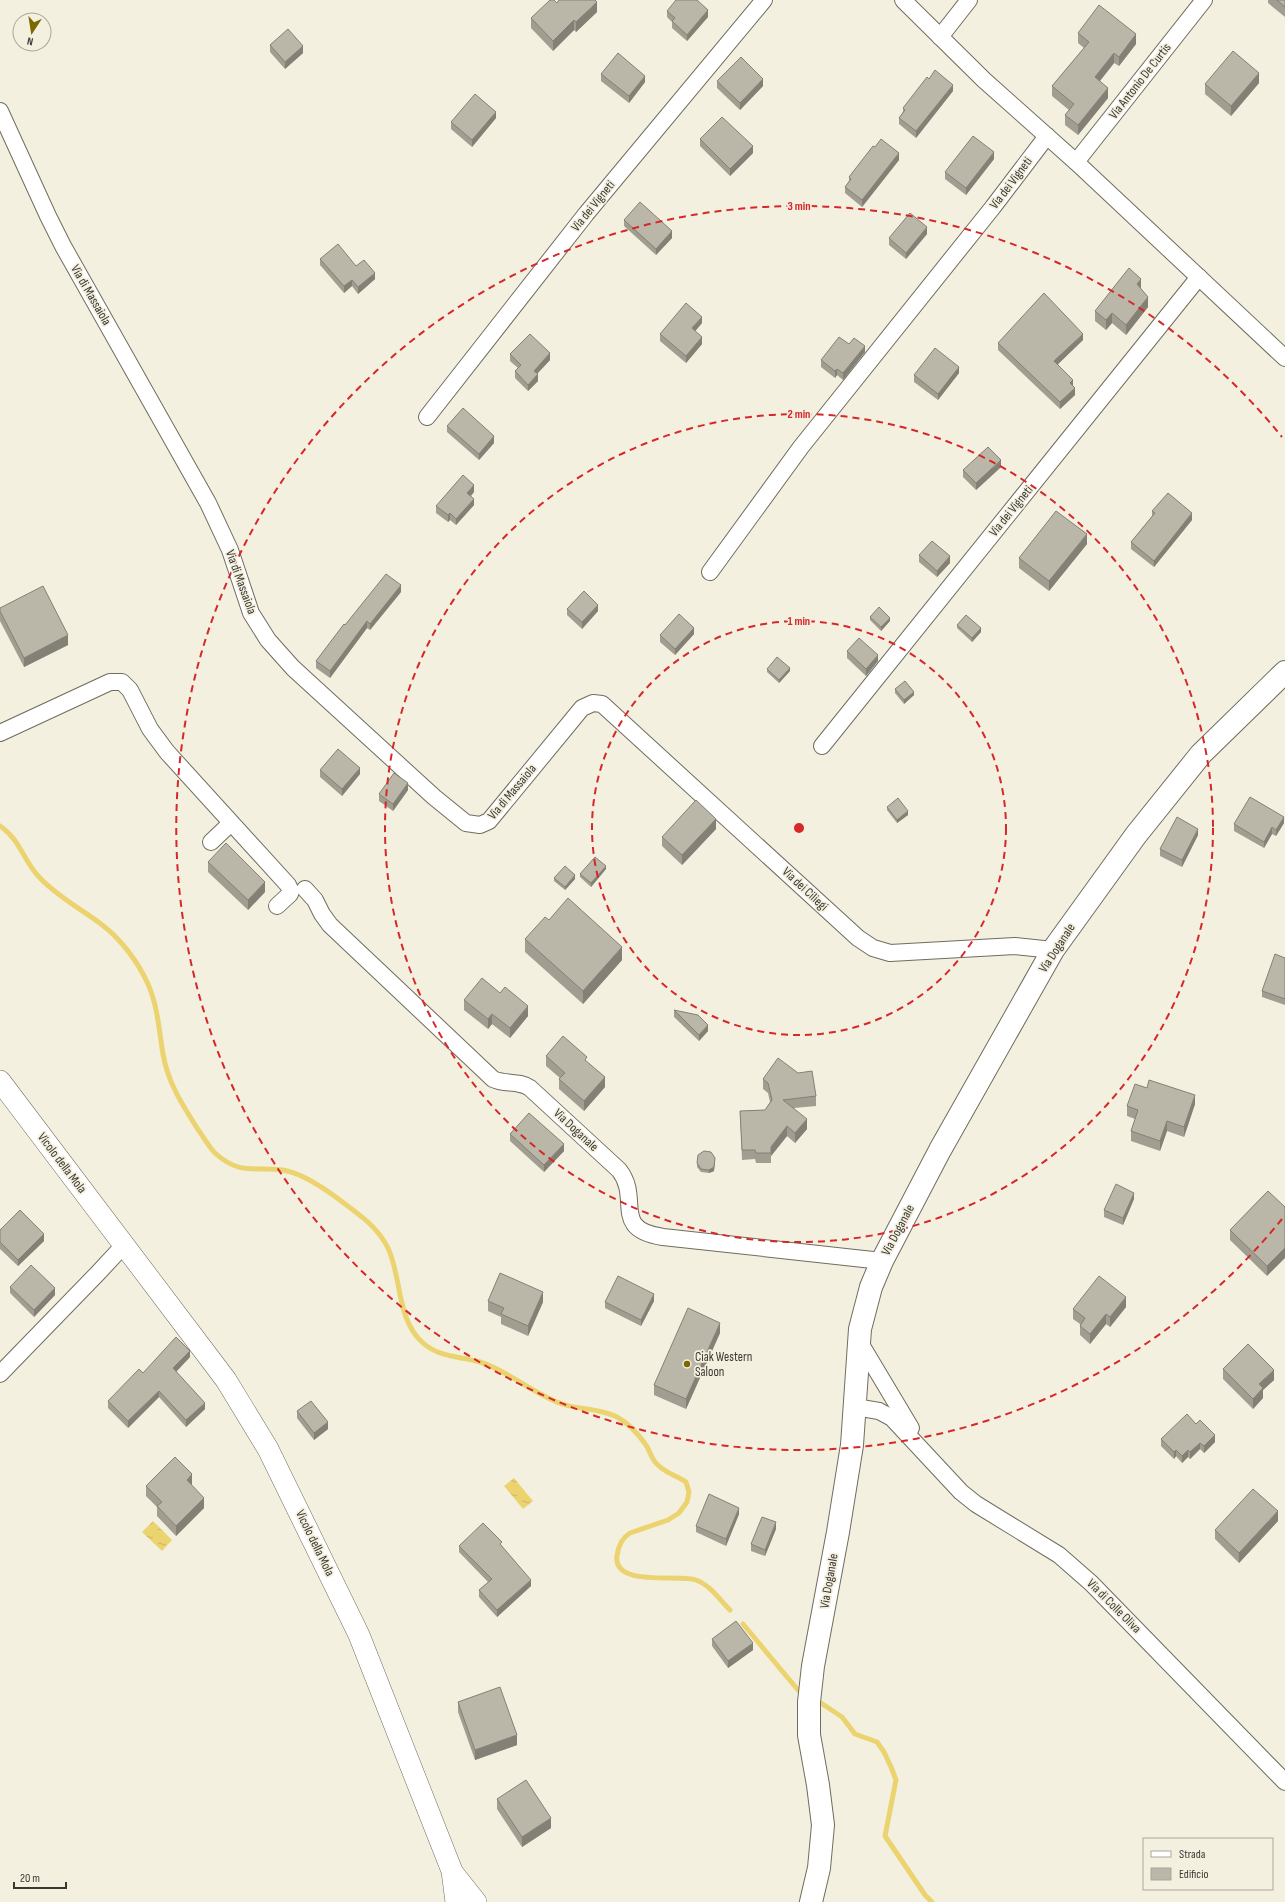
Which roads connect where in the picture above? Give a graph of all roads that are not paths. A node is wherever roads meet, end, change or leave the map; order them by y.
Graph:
1 (764, 0) edge
2 (903, 0) edge
3 (969, 0) edge
4 (1204, 0) edge
5 (940, 37) junction
6 (0, 111) edge
7 (1047, 136) junction
8 (1076, 162) junction
9 (1199, 277) junction
10 (1285, 358) edge
11 (427, 417) dead end
12 (710, 572) dead end
13 (1285, 672) edge
14 (604, 705) joint
15 (0, 733) edge
16 (822, 746) dead end
17 (230, 823) junction
18 (211, 842) dead end
19 (305, 889) dead end
20 (277, 906) dead end
21 (1053, 950) junction
22 (0, 1081) edge
23 (124, 1245) junction
24 (882, 1261) junction
25 (859, 1341) junction
26 (0, 1374) edge
27 (855, 1407) junction
28 (925, 1452) junction
29 (1285, 1782) edge
30 (452, 1870) junction
31 (456, 1902) edge
32 (476, 1902) edge
33 (811, 1902) edge

1 - 11 street, Via dei Vigneti
2 - 5 street
3 - 5 street
4 - 8 street, Via Antonio De Curtis
5 - 7 street
6 - 14 street, Via di Massaiola
7 - 8 street
7 - 12 street, Via dei Vigneti
8 - 9 street
9 - 10 street
9 - 16 street, Via dei Vigneti
13 - 21 main road, Via Doganale
14 - 21 street, Via dei Ciliegi
15 - 17 street
17 - 18 street
17 - 20 street
19 - 24 street, Via Doganale
21 - 24 main road, Via Doganale
22 - 23 street, Vicolo della Mola
23 - 26 street
23 - 30 street, Vicolo della Mola
24 - 25 main road, Via Doganale
25 - 27 main road, Via Doganale
25 - 28 street, Via di Colle Oliva
27 - 28 street, Via di Colle Oliva
27 - 33 main road, Via Doganale
28 - 29 street, Via di Colle Oliva
30 - 31 street, Vicolo della Mola
30 - 32 street, Vicolo della Mola

